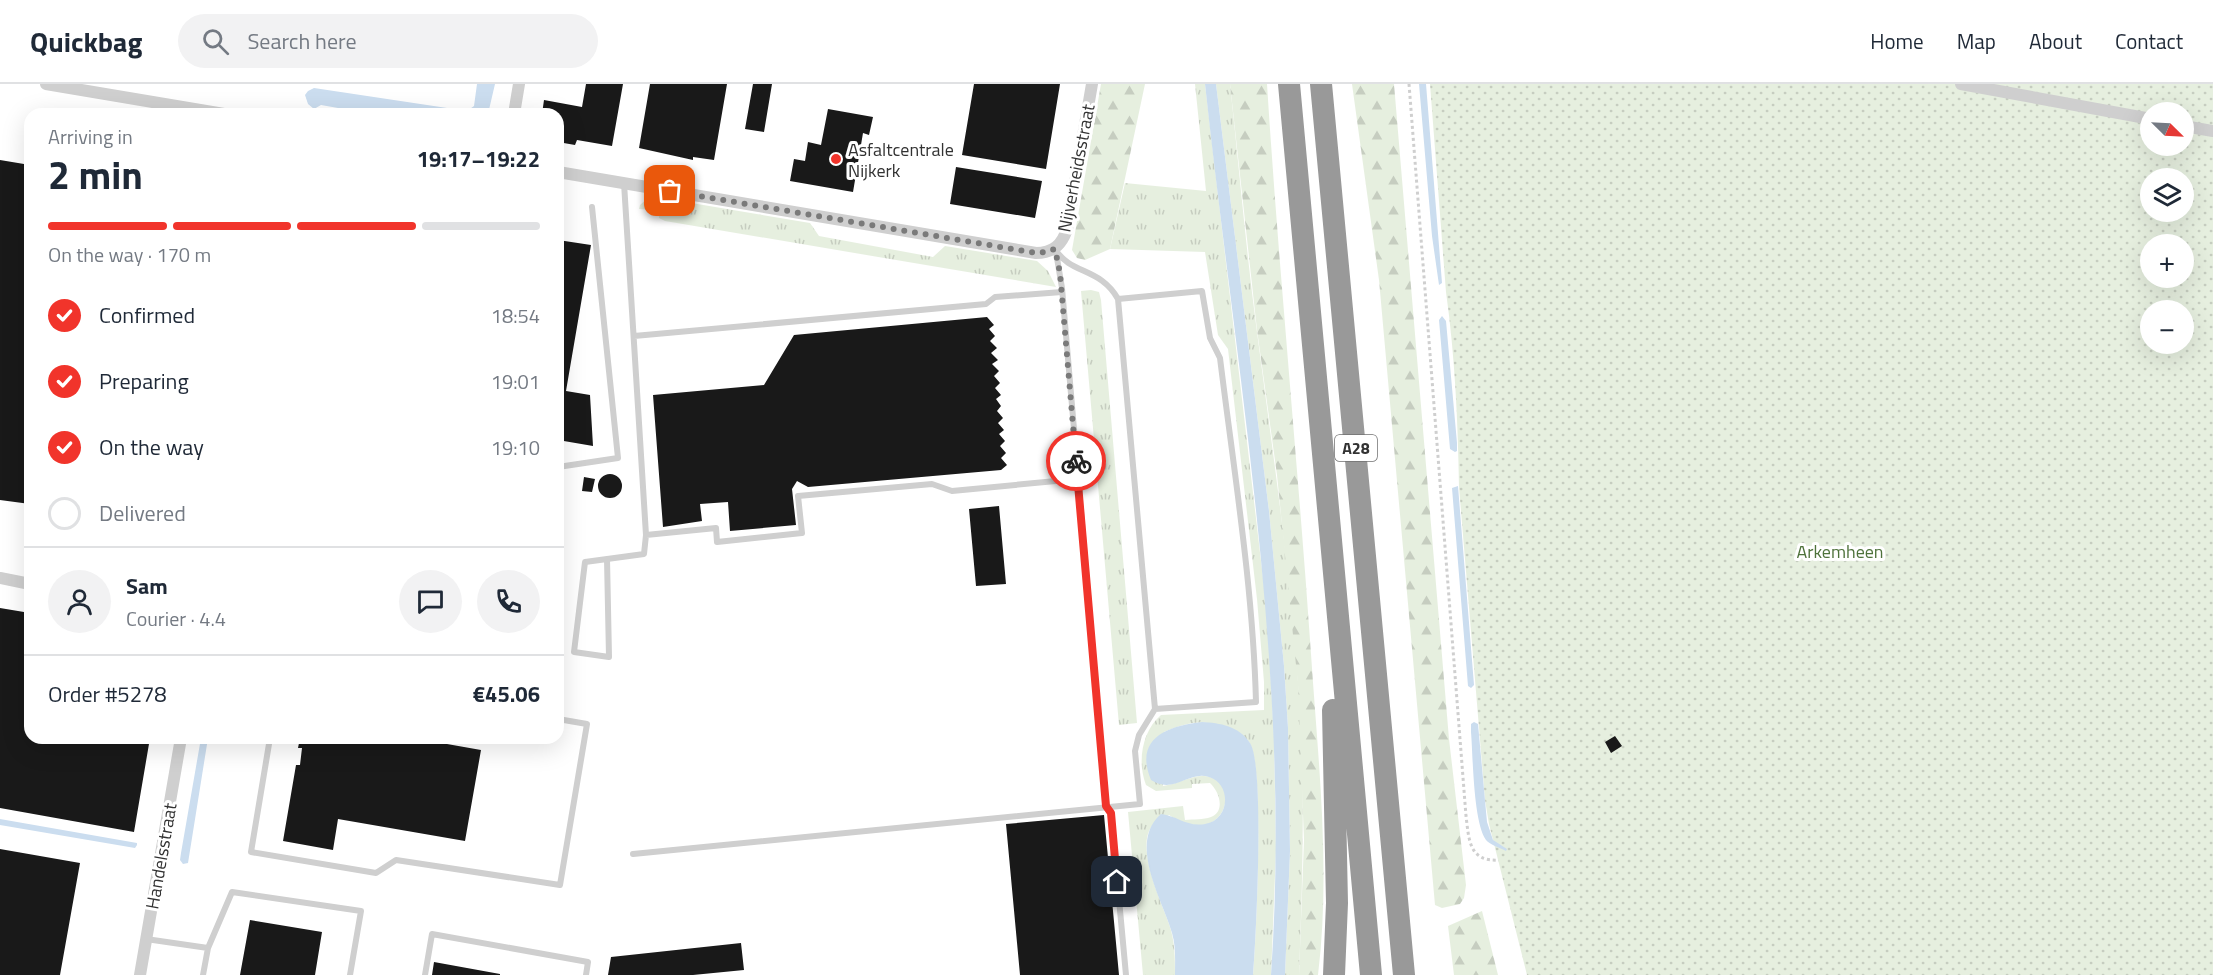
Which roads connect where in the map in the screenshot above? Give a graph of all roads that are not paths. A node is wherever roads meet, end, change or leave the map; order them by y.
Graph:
1 (46, 84) edge
2 (519, 84) edge
3 (1092, 84) edge
4 (1289, 84) edge
5 (1322, 84) edge
6 (1961, 84) edge
7 (188, 108) edge
8 (515, 108) edge
9 (2140, 117) edge
10 (2194, 128) edge
11 (2213, 131) edge
12 (564, 173) edge
13 (624, 183) junction
14 (592, 207) dead end
15 (1055, 249) junction
16 (1062, 292) junction
17 (1118, 299) junction
18 (634, 336) junction
19 (564, 466) edge
20 (1077, 479) junction
21 (646, 535) junction
22 (1330, 535) junction
23 (607, 559) junction
24 (0, 578) edge
25 (24, 583) edge
26 (1155, 709) junction
27 (564, 720) edge
28 (180, 744) edge
29 (269, 744) edge
30 (1106, 806) junction
31 (1389, 811) junction
32 (633, 854) dead end
33 (147, 939) junction
34 (208, 948) junction
35 (140, 975) edge
36 (203, 975) edge
37 (350, 975) edge
38 (425, 975) edge
39 (586, 975) edge
40 (1126, 975) edge
41 (1334, 975) edge
42 (1371, 975) edge
43 (1404, 975) edge
44 (1418, 975) edge

1 - 7 street
2 - 8 street
3 - 15 street, Nijverheidsstraat
4 - 22 highway, A28
5 - 31 highway, A28
6 - 9 street
10 - 11 street
12 - 13 street, Nijverheidsstraat
13 - 15 street, Nijverheidsstraat
13 - 18 lane
14 - 19 lane
15 - 16 lane
15 - 17 lane
16 - 18 lane
16 - 20 lane
17 - 26 lane
17 - 26 lane
18 - 21 lane
20 - 21 lane
20 - 30 lane
21 - 23 lane
22 - 41 highway, A28
22 - 42 highway, A28
23 - 23 lane
24 - 25 street
26 - 30 lane
27 - 29 lane
28 - 33 street, Handelsstraat
30 - 32 lane
30 - 40 lane
31 - 43 highway, A28
31 - 44 highway, A28
33 - 34 lane
33 - 35 street, Handelsstraat
34 - 36 lane
34 - 37 lane
38 - 39 lane

